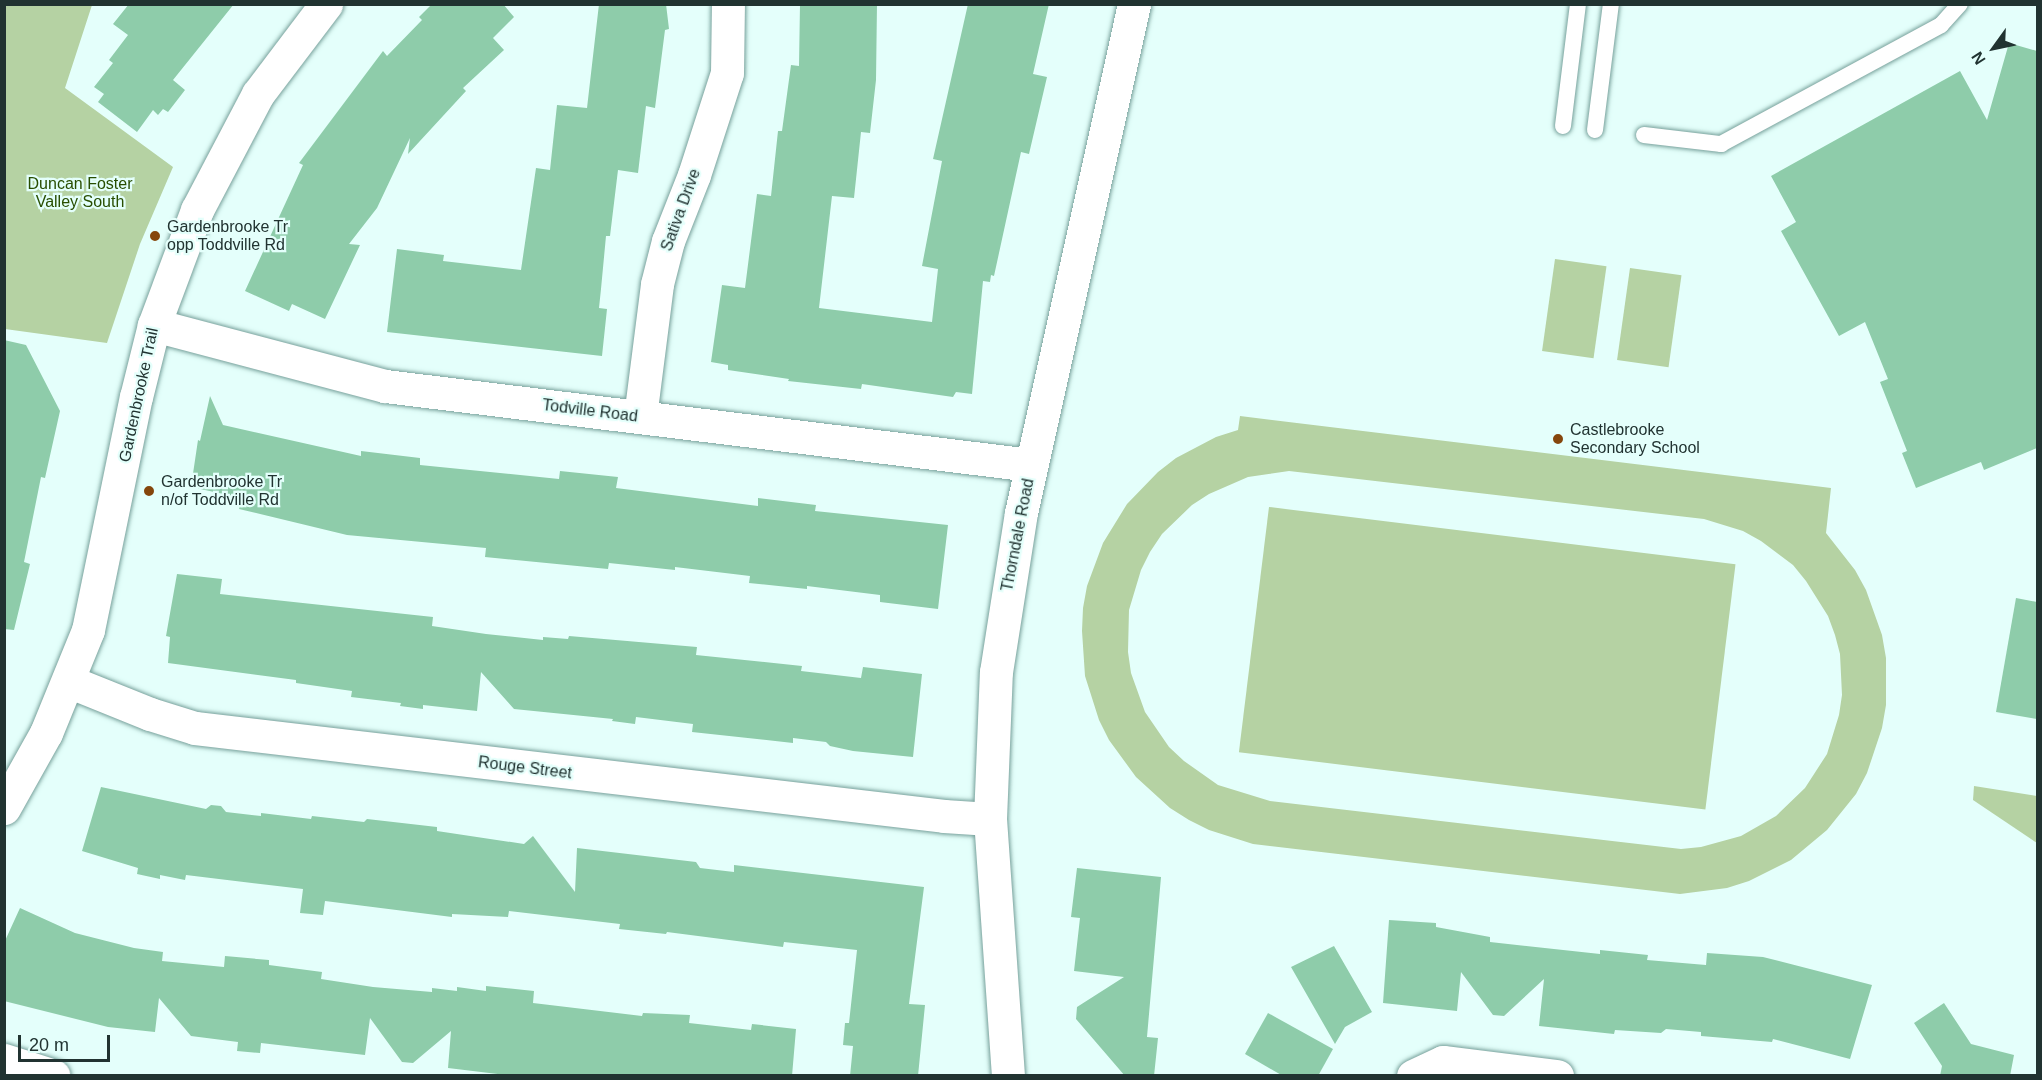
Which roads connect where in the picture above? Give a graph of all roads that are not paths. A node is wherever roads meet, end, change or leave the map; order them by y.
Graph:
1 (326, 4) edge
2 (728, 4) edge
3 (1134, 4) edge
4 (1578, 4) edge
5 (1611, 4) edge
6 (1960, 4) edge
7 (1563, 126) dead end
8 (1595, 130) dead end
9 (1644, 135) dead end
10 (154, 325) junction
11 (640, 417) junction
12 (1031, 465) junction
13 (68, 681) junction
14 (4, 808) edge
15 (990, 819) junction
16 (4, 1060) edge
17 (54, 1076) edge
18 (1008, 1076) edge
19 (1413, 1076) edge
20 (1557, 1076) edge

1 - 10 street, Gardenbrooke Trail
2 - 11 street, Sativa Drive
3 - 12 street, Thorndale Road
4 - 7 lane
5 - 8 lane
6 - 9 lane
10 - 11 street, Todville Road
10 - 13 street, Gardenbrooke Trail
11 - 12 street, Todville Road
12 - 15 street, Thorndale Road
13 - 14 street, Gardenbrooke Trail
13 - 15 street, Rouge Street
15 - 18 street, Thorndale Road
16 - 17 street
19 - 20 street

